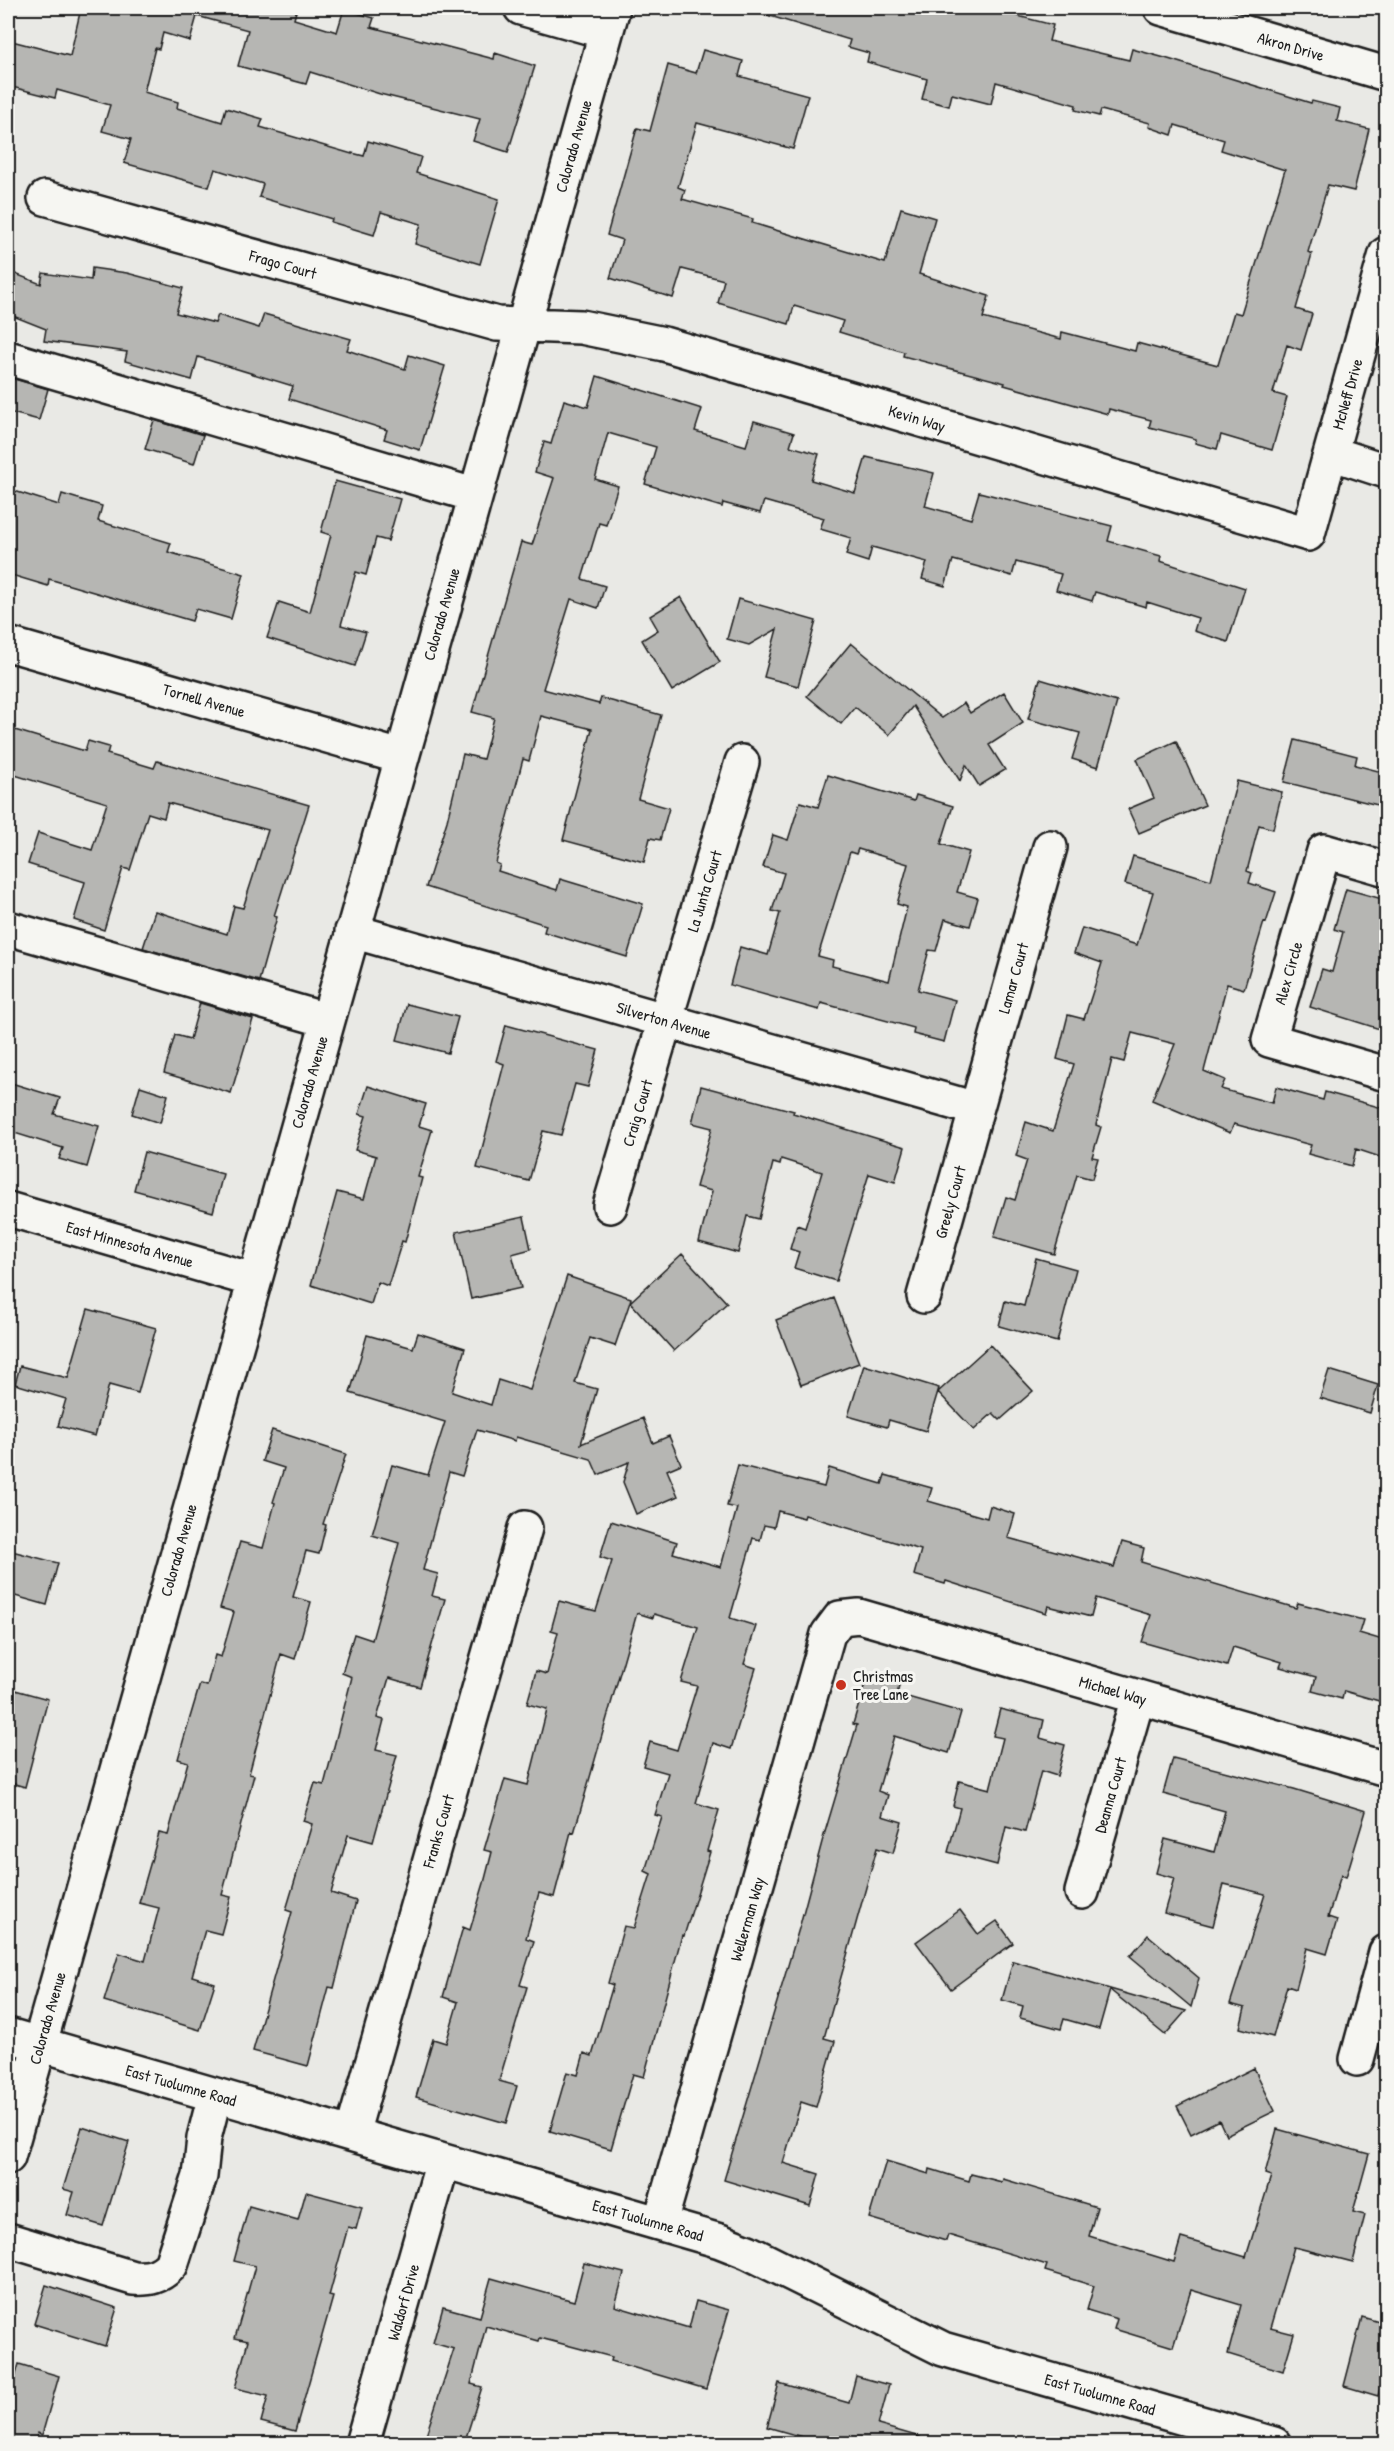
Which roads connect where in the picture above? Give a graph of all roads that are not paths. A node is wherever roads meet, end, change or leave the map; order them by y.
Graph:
1 (520, 8) edge
2 (1161, 8) edge
3 (609, 20) edge
4 (1386, 74) edge
5 (45, 198) dead end
6 (1386, 254) edge
7 (522, 326) junction
8 (8, 358) edge
9 (1331, 453) junction
10 (1386, 471) edge
11 (474, 495) junction
12 (1308, 534) joint
13 (8, 644) edge
14 (401, 757) junction
15 (742, 762) dead end
16 (1050, 847) dead end
17 (1386, 869) edge
18 (8, 928) edge
19 (352, 931) junction
20 (326, 1020) junction
21 (665, 1021) junction
22 (1386, 1074) edge
23 (976, 1109) junction
24 (610, 1206) dead end
25 (8, 1209) edge
26 (253, 1280) junction
27 (924, 1296) dead end
28 (525, 1528) dead end
29 (840, 1618) joint
30 (1138, 1697) junction
31 (1386, 1769) edge
32 (1082, 1892) dead end
33 (1386, 1952) edge
34 (8, 2035) edge
35 (40, 2044) junction
36 (1357, 2059) dead end
37 (215, 2095) junction
38 (352, 2134) junction
39 (8, 2157) edge
40 (443, 2161) junction
41 (660, 2223) junction
42 (8, 2240) edge
43 (362, 2444) edge
44 (1274, 2444) edge

1 - 3 street
2 - 4 street, Akron Drive
3 - 7 street, Colorado Avenue
5 - 7 street, Frago Court
6 - 9 street, McNeff Drive
7 - 11 street, Colorado Avenue
7 - 12 street, Kevin Way
8 - 11 street
9 - 10 street
9 - 12 street, McNeff Drive
11 - 14 street, Colorado Avenue
13 - 14 street, Tornell Avenue
14 - 19 street, Colorado Avenue
15 - 21 street, La Junta Court
16 - 23 street, Lamar Court
17 - 22 street, Alex Circle
18 - 20 street
19 - 20 street, Colorado Avenue
19 - 21 street, Silverton Avenue
20 - 26 street, Colorado Avenue
21 - 23 street, Silverton Avenue
21 - 24 street, Craig Court
23 - 27 street, Greely Court
25 - 26 street, East Minnesota Avenue
26 - 35 street, Colorado Avenue
28 - 38 street, Franks Court
29 - 30 street, Michael Way
29 - 41 street, Wellerman Way
30 - 31 street, Michael Way
30 - 32 street, Deanna Court
33 - 36 street
34 - 35 street, East Tuolumne Road
35 - 37 street, East Tuolumne Road
35 - 39 street, Colorado Avenue
37 - 38 street, East Tuolumne Road
37 - 42 street
38 - 40 street, East Tuolumne Road
40 - 41 street, East Tuolumne Road
40 - 43 street, Waldorf Drive
41 - 44 street, East Tuolumne Road

